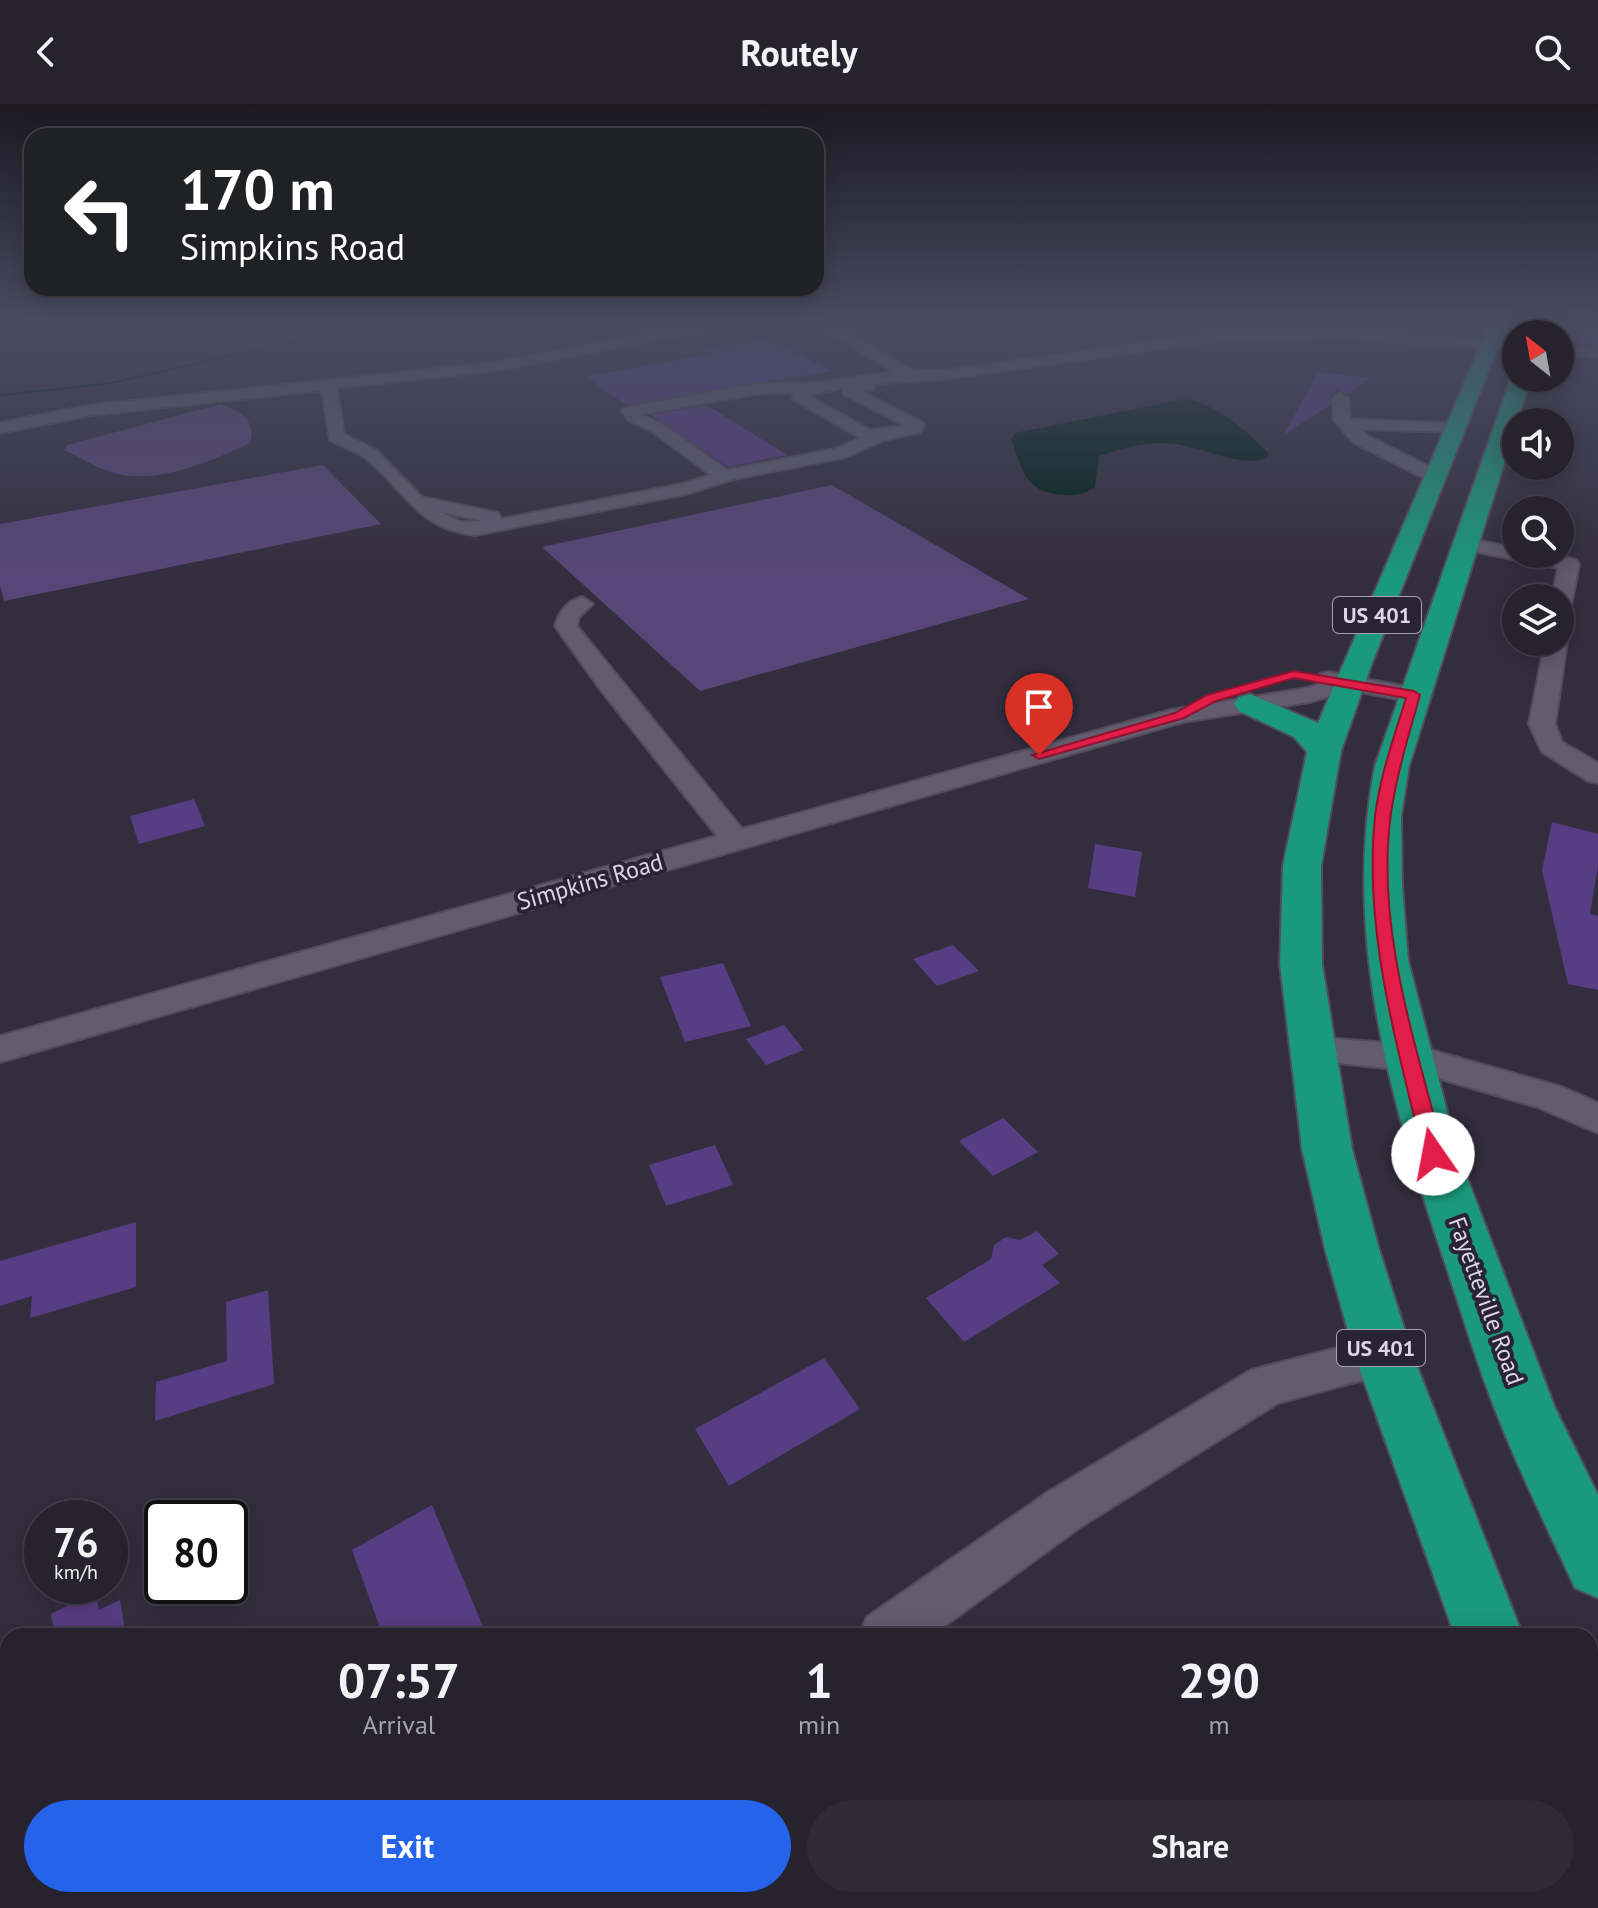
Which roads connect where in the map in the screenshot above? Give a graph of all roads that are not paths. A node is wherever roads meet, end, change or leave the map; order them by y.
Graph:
1 (109, 408) edge
2 (332, 408) edge
3 (646, 408) edge
4 (819, 408) edge
5 (882, 408) edge
6 (1341, 408) edge
7 (1463, 408) edge
8 (1511, 408) edge
9 (1349, 424) junction
10 (1455, 427) junction
11 (0, 428) edge
12 (879, 436) junction
13 (724, 476) junction
14 (1434, 476) junction
15 (1465, 544) junction
16 (1502, 551) edge
17 (582, 604) dead end
18 (1554, 656) edge
19 (1349, 683) junction
20 (1414, 695) junction
21 (1250, 704) junction
22 (1180, 715) junction
23 (1324, 751) junction
24 (1598, 775) edge
25 (736, 841) junction
26 (0, 1049) edge
27 (1313, 1050) junction
28 (1412, 1058) junction
29 (1598, 1119) edge
30 (1384, 1356) junction
31 (1598, 1565) edge
32 (897, 1628) edge
33 (1486, 1628) edge

1 - 11 street
2 - 13 street
3 - 13 street
4 - 12 street
5 - 12 street
6 - 9 street
7 - 10 highway, US 401
8 - 15 highway, Fayetteville Road / US 401
9 - 10 street
9 - 14 street
10 - 14 highway, US 401
12 - 13 street
14 - 19 highway, US 401
15 - 16 street
15 - 20 highway, Fayetteville Road / US 401
17 - 25 street
18 - 24 street
19 - 20 street, Simpkins Road
19 - 21 street, Simpkins Road
19 - 22 street, Simpkins Road
19 - 23 highway, US 401
20 - 28 highway, Fayetteville Road / US 401
21 - 22 street, Simpkins Road
21 - 23 highway
22 - 25 street, Simpkins Road
23 - 27 highway, US 401
25 - 26 street, Simpkins Road
27 - 28 street
27 - 30 highway, US 401
28 - 29 street
28 - 31 highway, Fayetteville Road / US 401
30 - 32 street
30 - 33 highway, US 401

